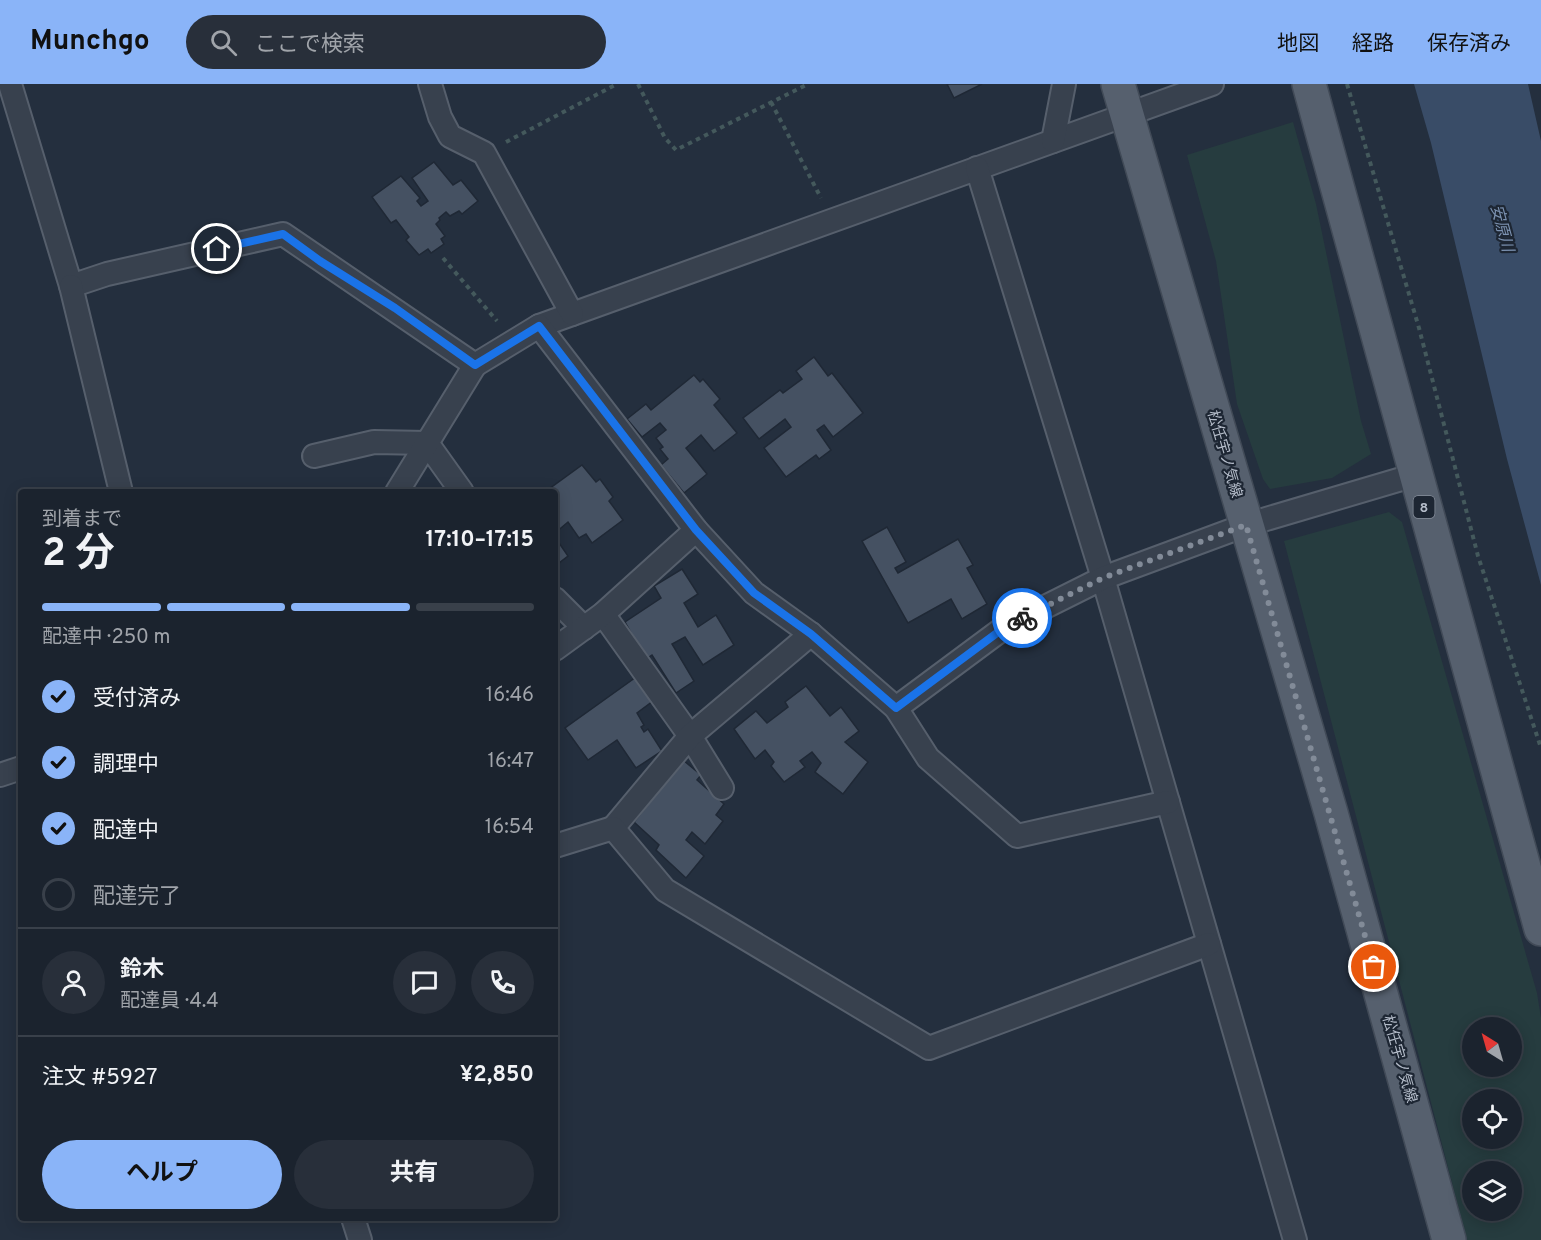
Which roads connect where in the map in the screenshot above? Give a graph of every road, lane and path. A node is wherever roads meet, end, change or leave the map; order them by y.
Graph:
1 (10, 84) edge
2 (430, 84) edge
3 (617, 84) edge
4 (638, 84) edge
5 (808, 84) edge
6 (1064, 84) edge
7 (1118, 84) edge
8 (1212, 84) edge
9 (1309, 84) edge
10 (1347, 84) edge
11 (771, 102) junction
12 (1126, 115) junction
13 (1053, 141) junction
14 (484, 153) junction
15 (977, 168) junction
16 (832, 220) junction
17 (443, 258) dead end
18 (70, 286) junction
19 (572, 314) junction
20 (539, 326) junction
21 (514, 340) junction
22 (475, 365) junction
23 (427, 443) junction
24 (314, 456) dead end
25 (1415, 475) junction
26 (120, 489) edge
27 (400, 489) edge
28 (460, 489) edge
29 (1246, 525) junction
30 (696, 530) junction
31 (1103, 578) junction
32 (558, 602) edge
33 (603, 614) junction
34 (584, 628) junction
35 (811, 634) junction
36 (558, 647) edge
37 (896, 708) junction
38 (690, 736) junction
39 (1541, 748) edge
40 (18, 769) edge
41 (0, 774) edge
42 (722, 788) dead end
43 (1168, 802) junction
44 (613, 828) junction
45 (558, 845) edge
46 (1541, 929) edge
47 (1209, 944) junction
48 (354, 1221) edge
49 (360, 1240) edge
50 (1295, 1240) edge
51 (1449, 1240) edge

1 - 18 street
2 - 14 street
3 - 14 path
4 - 11 path
5 - 11 path
6 - 13 street
7 - 12 main road, 松任宇ノ気線
8 - 12 street
9 - 25 main road, 8
10 - 39 path
11 - 16 path
12 - 13 street
12 - 29 main road, 松任宇ノ気線
13 - 15 street
14 - 19 street
15 - 16 street
15 - 31 street
16 - 19 street
17 - 21 path
18 - 22 street
18 - 26 street
19 - 20 street
20 - 21 street
20 - 30 street
21 - 22 street
22 - 23 street
23 - 24 street
23 - 27 street
23 - 28 street
25 - 29 street
25 - 46 main road, 8
29 - 31 street
29 - 51 main road, 松任宇ノ気線
30 - 33 street
30 - 35 street
31 - 37 street
31 - 43 street
32 - 34 street
33 - 34 street
33 - 38 street
34 - 36 street
35 - 37 street
35 - 38 street
37 - 43 street
38 - 42 street
38 - 44 street
40 - 41 street
43 - 47 street
44 - 45 street
44 - 47 street
47 - 50 street
48 - 49 street

